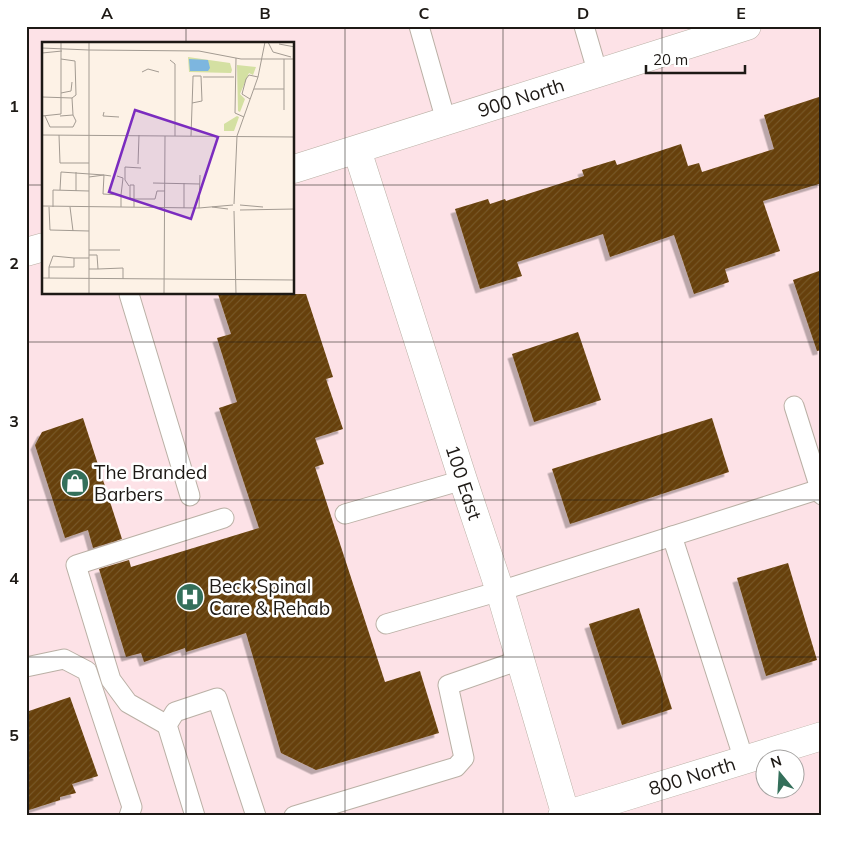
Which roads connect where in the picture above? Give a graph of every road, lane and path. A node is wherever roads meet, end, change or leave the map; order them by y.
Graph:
1 (419, 26) edge
2 (584, 26) edge
3 (747, 26) edge
4 (598, 74) junction
5 (446, 121) junction
6 (357, 150) junction
7 (295, 169) edge
8 (42, 248) edge
9 (26, 252) edge
10 (129, 295) edge
11 (794, 406) dead end
12 (463, 480) junction
13 (821, 492) edge
14 (190, 496) dead end
15 (345, 514) dead end
16 (224, 518) dead end
17 (672, 536) junction
18 (500, 591) junction
19 (386, 624) dead end
20 (520, 660) junction
21 (26, 667) edge
22 (167, 725) junction
23 (822, 736) edge
24 (744, 760) junction
25 (565, 815) edge
26 (129, 816) edge
27 (195, 816) edge
28 (256, 816) edge
29 (294, 816) edge

1 - 5 lane
2 - 4 lane
3 - 4 street, 900 North
4 - 5 street, 900 North
5 - 6 street, 900 North
6 - 7 street, 900 North
6 - 12 street, 100 East
8 - 9 street
10 - 14 lane
11 - 13 lane
12 - 15 lane
12 - 18 street, 100 East
13 - 17 lane
16 - 22 lane
17 - 18 lane
17 - 24 lane
18 - 19 lane
18 - 20 street, 100 East
20 - 25 street, 100 East
20 - 29 lane
21 - 26 lane
22 - 27 lane
22 - 28 lane
23 - 24 street, 800 North
24 - 25 street, 800 North

